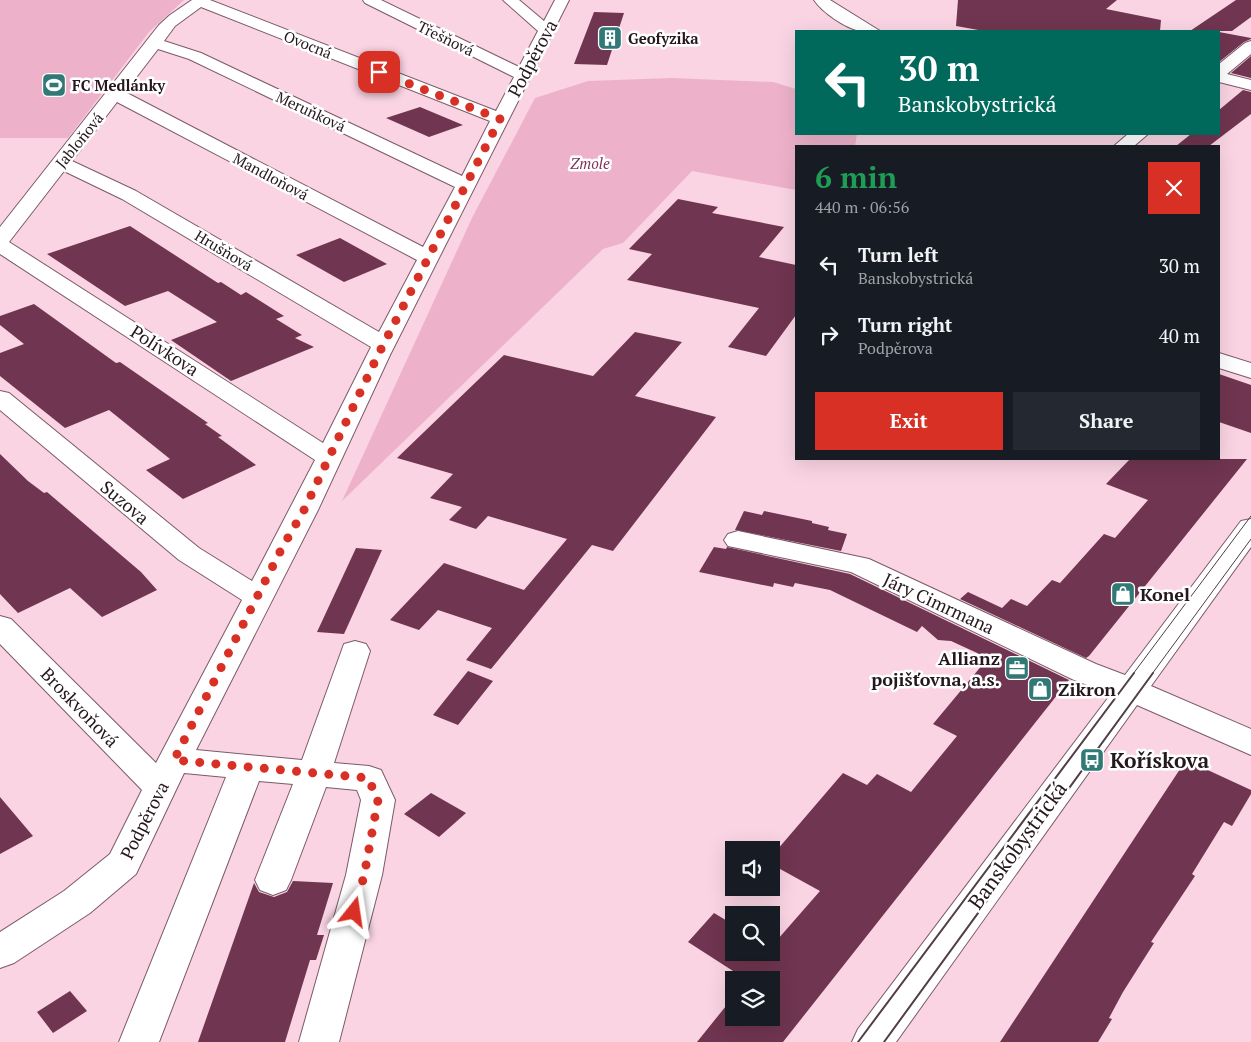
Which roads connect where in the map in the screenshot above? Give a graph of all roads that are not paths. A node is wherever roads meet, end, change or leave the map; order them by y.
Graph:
1 (370, 0) edge
2 (510, 0) edge
3 (562, 0) edge
4 (820, 0) edge
5 (201, 1) edge
6 (865, 29) edge
7 (546, 30) junction
8 (850, 30) edge
9 (155, 43) junction
10 (1251, 46) edge
11 (1220, 71) edge
12 (523, 75) junction
13 (1220, 78) edge
14 (1251, 85) edge
15 (115, 94) junction
16 (500, 119) junction
17 (1138, 135) edge
18 (1124, 145) edge
19 (61, 163) junction
20 (466, 185) junction
21 (0, 240) edge
22 (0, 245) edge
23 (428, 258) junction
24 (383, 344) junction
25 (1220, 360) edge
26 (1251, 371) edge
27 (0, 398) edge
28 (328, 456) junction
29 (1251, 527) edge
30 (738, 540) dead end
31 (257, 597) junction
32 (0, 626) edge
33 (355, 651) dead end
34 (1132, 690) junction
35 (1251, 743) edge
36 (247, 768) junction
37 (168, 773) junction
38 (314, 773) junction
39 (272, 880) dead end
40 (0, 952) edge
41 (139, 1042) edge
42 (319, 1042) edge
43 (872, 1042) edge

1 - 12 street, Třešňová
2 - 7 street
3 - 7 street, Podpěrova
4 - 6 street
5 - 9 street, Jabloňová
5 - 16 street, Ovocná
6 - 8 street
7 - 12 street, Podpěrova
9 - 15 street, Jabloňová
9 - 20 street, Meruňková
10 - 11 street
12 - 16 street, Podpěrova
13 - 14 street
15 - 19 street, Jabloňová
15 - 23 street, Mandloňová
16 - 20 street, Podpěrova
17 - 18 street
19 - 21 street, Jabloňová
19 - 24 street, Hrušňová
20 - 23 street, Podpěrova
22 - 28 street, Polívkova
23 - 24 street, Podpěrova
24 - 28 street, Podpěrova
25 - 26 street
27 - 31 street, Suzova
28 - 31 street, Podpěrova
29 - 34 street, Banskobystrická
30 - 34 street, Járy Cimrmana
31 - 37 street, Podpěrova
32 - 37 street, Broskvoňová
33 - 38 street
34 - 35 street, Járy Cimrmana
34 - 43 street, Banskobystrická
36 - 37 street
36 - 38 street
36 - 41 street
37 - 40 street, Podpěrova
38 - 39 street
38 - 42 street

